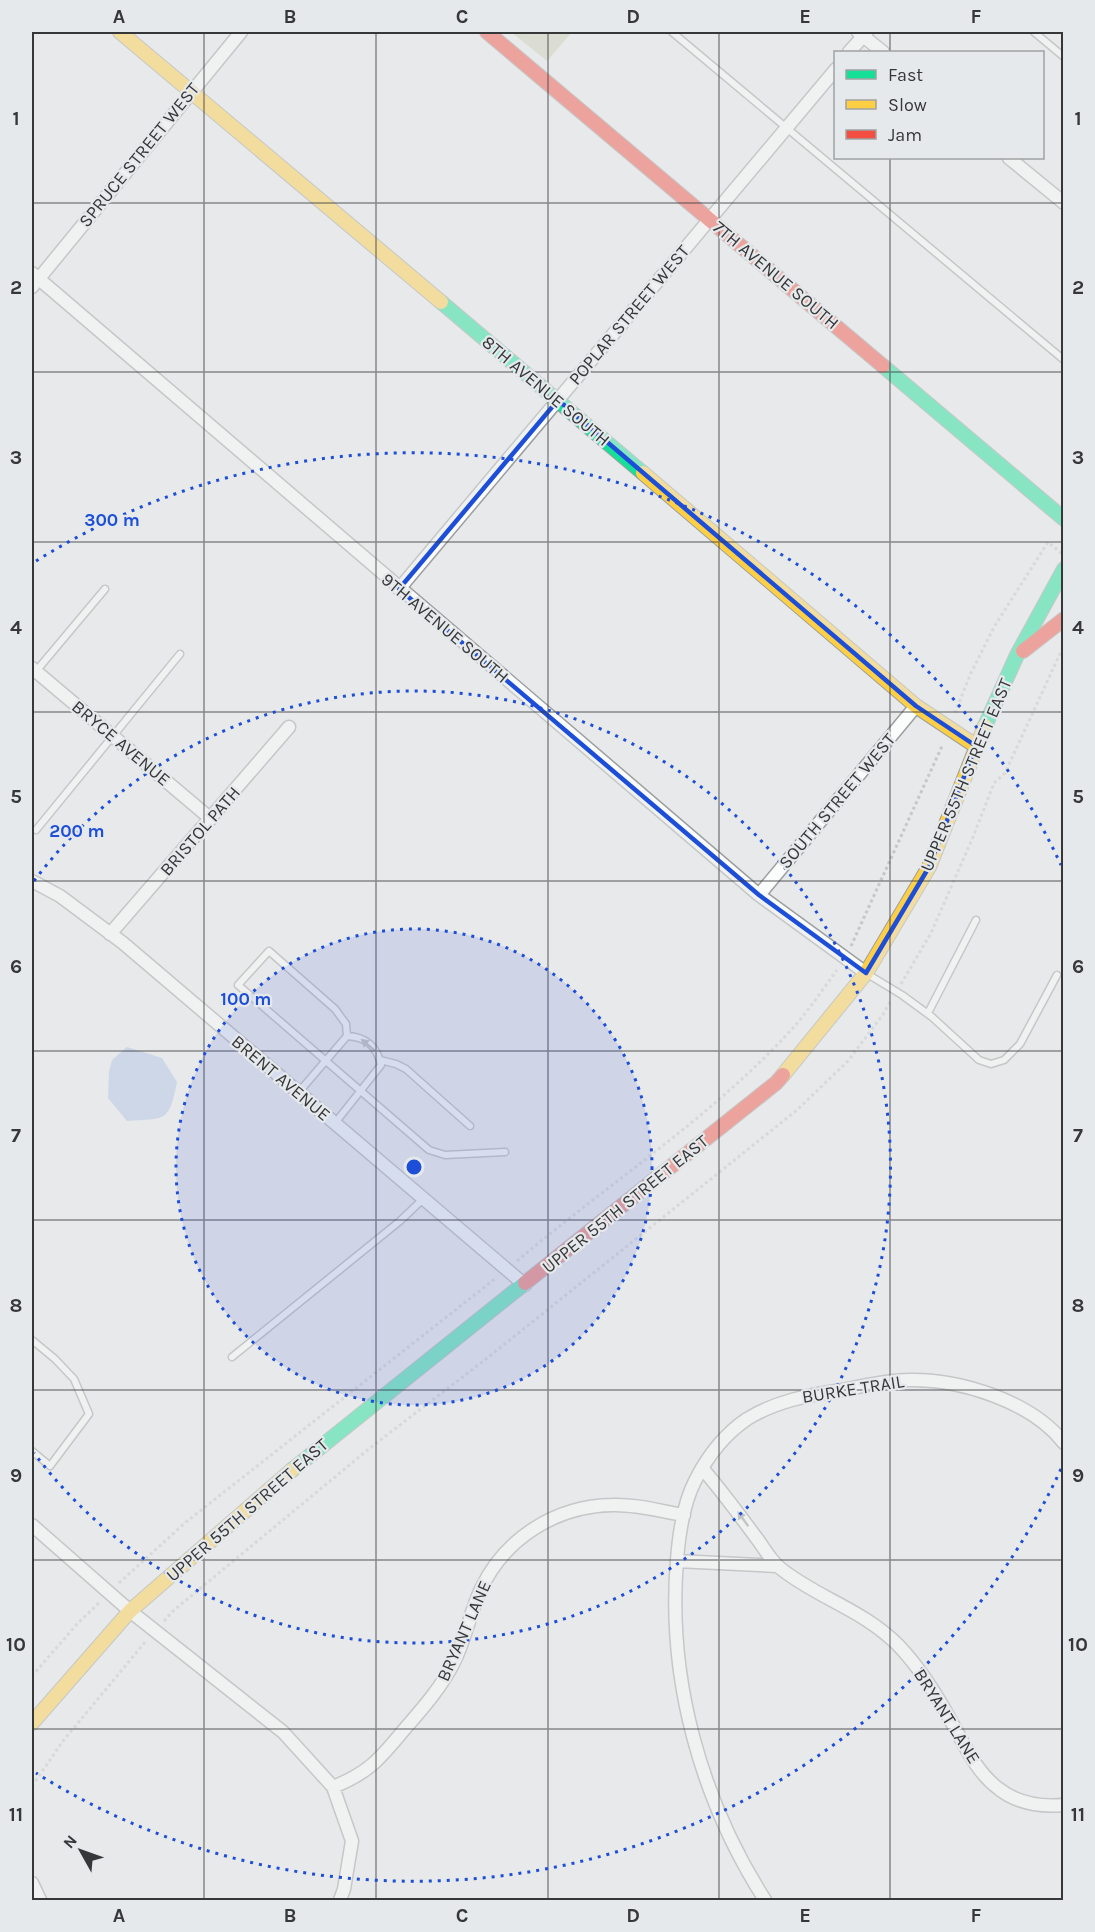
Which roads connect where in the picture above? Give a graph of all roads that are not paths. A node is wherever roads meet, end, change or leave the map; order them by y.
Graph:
1 (120, 32) edge
2 (241, 32) edge
3 (487, 32) edge
4 (672, 32) edge
5 (1034, 32) edge
6 (863, 33) edge
7 (850, 51) edge
8 (882, 51) edge
9 (1064, 57) edge
10 (834, 71) edge
11 (191, 91) junction
12 (785, 128) junction
13 (1010, 159) edge
14 (1064, 203) edge
15 (709, 218) junction
16 (34, 279) edge
17 (1064, 360) edge
18 (558, 400) junction
19 (1064, 519) edge
20 (1064, 568) edge
21 (105, 589) dead end
22 (399, 589) junction
23 (1064, 620) edge
24 (180, 654) dead end
25 (1017, 656) junction
26 (33, 672) edge
27 (916, 706) junction
28 (289, 727) dead end
29 (113, 737) junction
30 (976, 746) junction
31 (211, 819) junction
32 (36, 830) dead end
33 (32, 881) edge
34 (759, 895) junction
35 (976, 920) dead end
36 (110, 934) junction
37 (866, 973) junction
38 (1057, 975) dead end
39 (928, 1013) junction
40 (347, 1036) junction
41 (380, 1060) junction
42 (326, 1061) junction
43 (360, 1091) junction
44 (298, 1093) junction
45 (334, 1124) junction
46 (470, 1126) dead end
47 (505, 1152) dead end
48 (423, 1199) junction
49 (525, 1285) junction
50 (32, 1340) edge
51 (232, 1357) dead end
52 (1064, 1443) edge
53 (32, 1451) edge
54 (702, 1468) junction
55 (684, 1515) junction
56 (32, 1525) edge
57 (677, 1561) junction
58 (777, 1566) junction
59 (130, 1611) junction
60 (32, 1722) edge
61 (333, 1787) junction
62 (1064, 1805) edge
63 (32, 1883) edge
64 (40, 1900) edge
65 (340, 1900) edge
66 (765, 1900) edge

1 - 11 street, 8TH AVENUE SOUTH
2 - 11 street, SPRUCE STREET WEST
3 - 15 street, 7TH AVENUE SOUTH
4 - 12 lane
5 - 9 lane
6 - 7 street
6 - 8 street
10 - 12 street, POPLAR STREET WEST
11 - 16 street, SPRUCE STREET WEST
11 - 18 street, 8TH AVENUE SOUTH
12 - 15 street, POPLAR STREET WEST
12 - 17 lane
13 - 14 street
15 - 18 street, POPLAR STREET WEST
15 - 19 street, 7TH AVENUE SOUTH
16 - 22 street, 9TH AVENUE SOUTH
18 - 22 street, POPLAR STREET WEST
18 - 27 street, 8TH AVENUE SOUTH
20 - 25 street, UPPER 55TH STREET EAST
21 - 26 lane
22 - 34 street, 9TH AVENUE SOUTH
23 - 25 street
24 - 29 lane
25 - 30 street, UPPER 55TH STREET EAST
26 - 29 street, BRYCE AVENUE
27 - 30 street, 8TH AVENUE SOUTH
27 - 34 street, SOUTH STREET WEST
28 - 31 street, BRISTOL PATH
29 - 31 street, BRYCE AVENUE
29 - 32 lane
30 - 37 street, UPPER 55TH STREET EAST
31 - 36 street, BRISTOL PATH
33 - 36 street, BRENT AVENUE
34 - 37 street, 9TH AVENUE SOUTH
35 - 39 lane
36 - 44 street, BRENT AVENUE
37 - 39 lane
37 - 49 street, UPPER 55TH STREET EAST
38 - 39 lane
41 -> 40 lane
40 - 42 lane
40 - 42 lane
41 - 43 lane
41 - 46 lane
42 - 43 lane
42 - 44 lane
43 - 45 lane
43 - 47 lane
44 - 45 street, BRENT AVENUE
45 - 48 street, BRENT AVENUE
48 - 49 street, BRENT AVENUE
48 - 51 lane
49 - 59 street, UPPER 55TH STREET EAST
50 - 53 lane
52 - 54 street, BURKE TRAIL
54 - 55 street, BURKE TRAIL
58 -> 54 street, BRYANT LANE
55 - 57 street, BURKE TRAIL
55 - 61 street, BRYANT LANE
56 - 59 street
57 - 58 street
57 - 66 street, BURKE TRAIL
58 - 62 street, BRYANT LANE
59 - 60 street, UPPER 55TH STREET EAST
59 - 61 street
61 - 65 street
63 - 64 street

